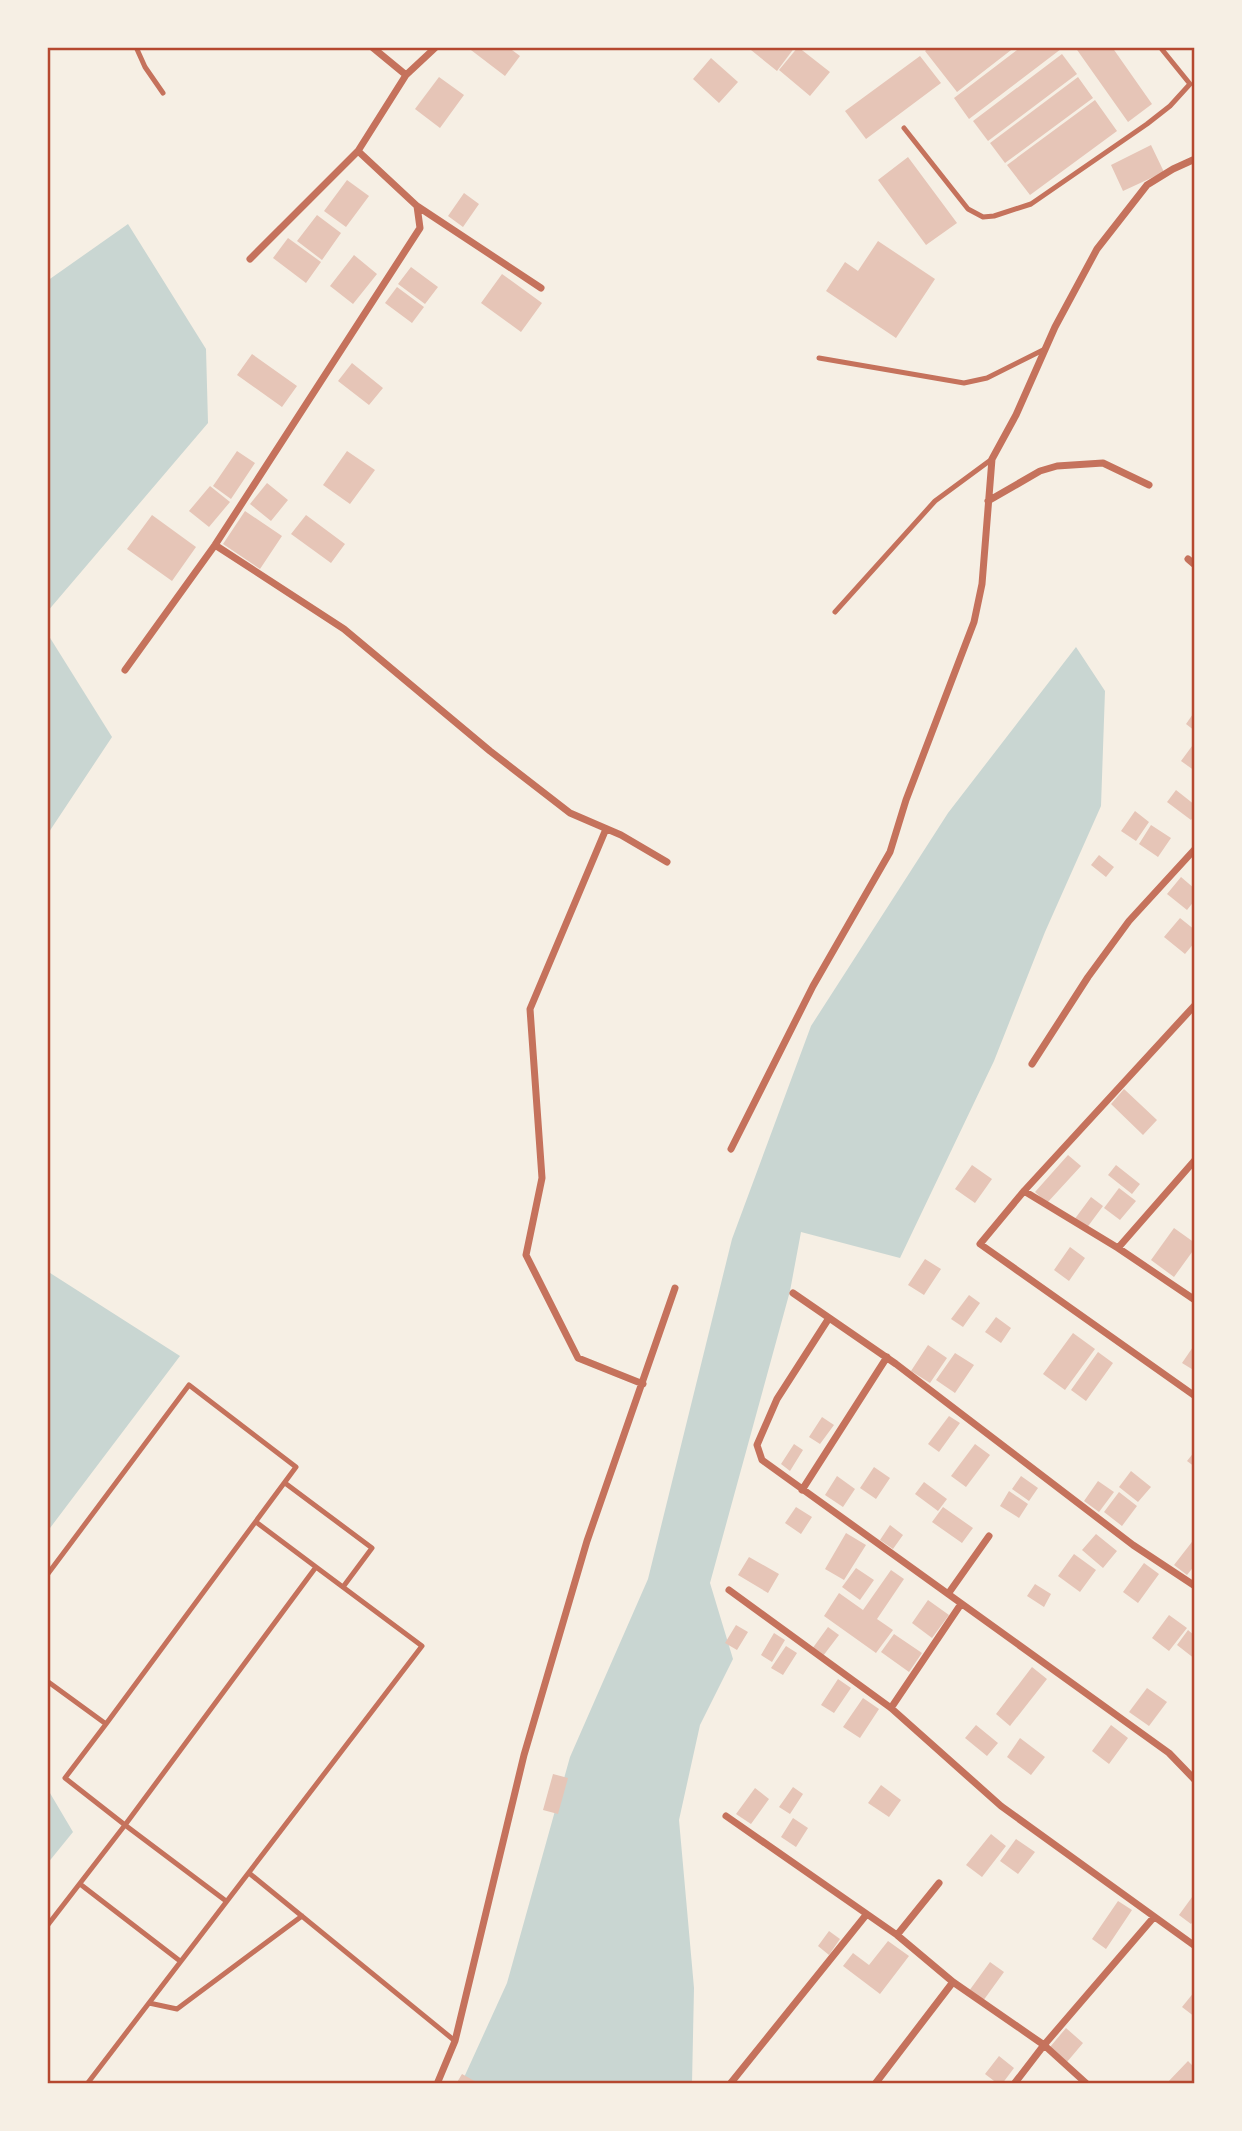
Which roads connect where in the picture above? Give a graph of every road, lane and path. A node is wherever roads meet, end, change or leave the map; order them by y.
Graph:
1 (136, 47) edge
2 (372, 47) edge
3 (436, 47) edge
4 (1160, 47) edge
5 (406, 75) junction
6 (1192, 83) edge
7 (163, 93) dead end
8 (904, 128) dead end
9 (358, 151) junction
10 (1195, 159) edge
11 (417, 206) junction
12 (250, 259) dead end
13 (541, 288) dead end
14 (1045, 349) junction
15 (819, 358) dead end
16 (992, 460) junction
17 (1149, 485) dead end
18 (988, 501) junction
19 (215, 545) junction
20 (1188, 559) dead end
21 (1195, 565) edge
22 (835, 612) dead end
23 (125, 670) dead end
24 (606, 829) junction
25 (1195, 849) edge
26 (667, 862) dead end
27 (1195, 1005) edge
28 (1032, 1064) dead end
29 (731, 1149) dead end
30 (1195, 1160) edge
31 (1024, 1191) junction
32 (1118, 1248) junction
33 (675, 1288) dead end
34 (793, 1293) dead end
35 (1195, 1300) edge
36 (829, 1318) junction
37 (887, 1357) junction
38 (643, 1384) junction
39 (1195, 1396) edge
40 (285, 1483) junction
41 (802, 1490) junction
42 (256, 1522) junction
43 (989, 1536) dead end
44 (316, 1567) junction
45 (47, 1574) edge
46 (343, 1587) junction
47 (1195, 1587) edge
48 (729, 1590) dead end
49 (948, 1594) junction
50 (961, 1604) junction
51 (47, 1681) edge
52 (891, 1708) junction
53 (106, 1724) junction
54 (1195, 1780) edge
55 (726, 1816) dead end
56 (125, 1825) junction
57 (249, 1873) junction
58 (939, 1883) dead end
59 (79, 1884) junction
60 (226, 1901) junction
61 (866, 1915) junction
62 (302, 1916) junction
63 (1154, 1917) junction
64 (47, 1926) edge
65 (897, 1935) junction
66 (1195, 1946) edge
67 (180, 1961) junction
68 (953, 1982) junction
69 (149, 2003) junction
70 (455, 2042) junction
71 (1044, 2045) junction
72 (87, 2084) edge
73 (438, 2084) edge
74 (730, 2084) edge
75 (875, 2084) edge
76 (1014, 2084) edge
77 (1087, 2084) edge

1 - 7 lane
2 - 5 street
3 - 5 street
4 - 6 lane
5 - 9 street
6 - 8 lane
9 - 11 street
9 - 12 street
10 - 14 street
11 - 13 street
11 - 19 street
14 - 15 lane
14 - 16 street
16 - 18 street
16 - 22 lane
17 - 18 street
18 - 29 street
19 - 23 street
19 - 24 street
20 - 21 street
24 - 26 street
24 - 38 street
25 - 28 street
27 - 31 street
30 - 32 street
31 - 32 street
31 - 39 street
32 - 35 street
33 - 38 street
34 - 36 street
36 - 37 street
36 - 41 street
37 - 41 street
37 - 47 street
38 - 70 street
40 - 42 lane
40 - 45 lane
40 - 46 lane
41 - 49 street
42 - 44 lane
42 - 53 lane
43 - 49 street
44 - 46 lane
44 - 56 lane
46 - 57 lane
48 - 52 street
49 - 50 street
50 - 52 street
50 - 54 street
51 - 53 lane
52 - 63 street
53 - 56 lane
55 - 61 street
56 - 59 lane
56 - 60 lane
57 - 60 lane
57 - 62 lane
58 - 65 street
59 - 64 lane
59 - 67 lane
60 - 67 lane
61 - 65 street
61 - 74 street
62 - 69 lane
62 - 70 lane
63 - 66 street
63 - 71 street
65 - 68 street
67 - 69 lane
68 - 71 street
68 - 75 street
69 - 72 lane
70 - 73 street
71 - 76 street
71 - 77 street

